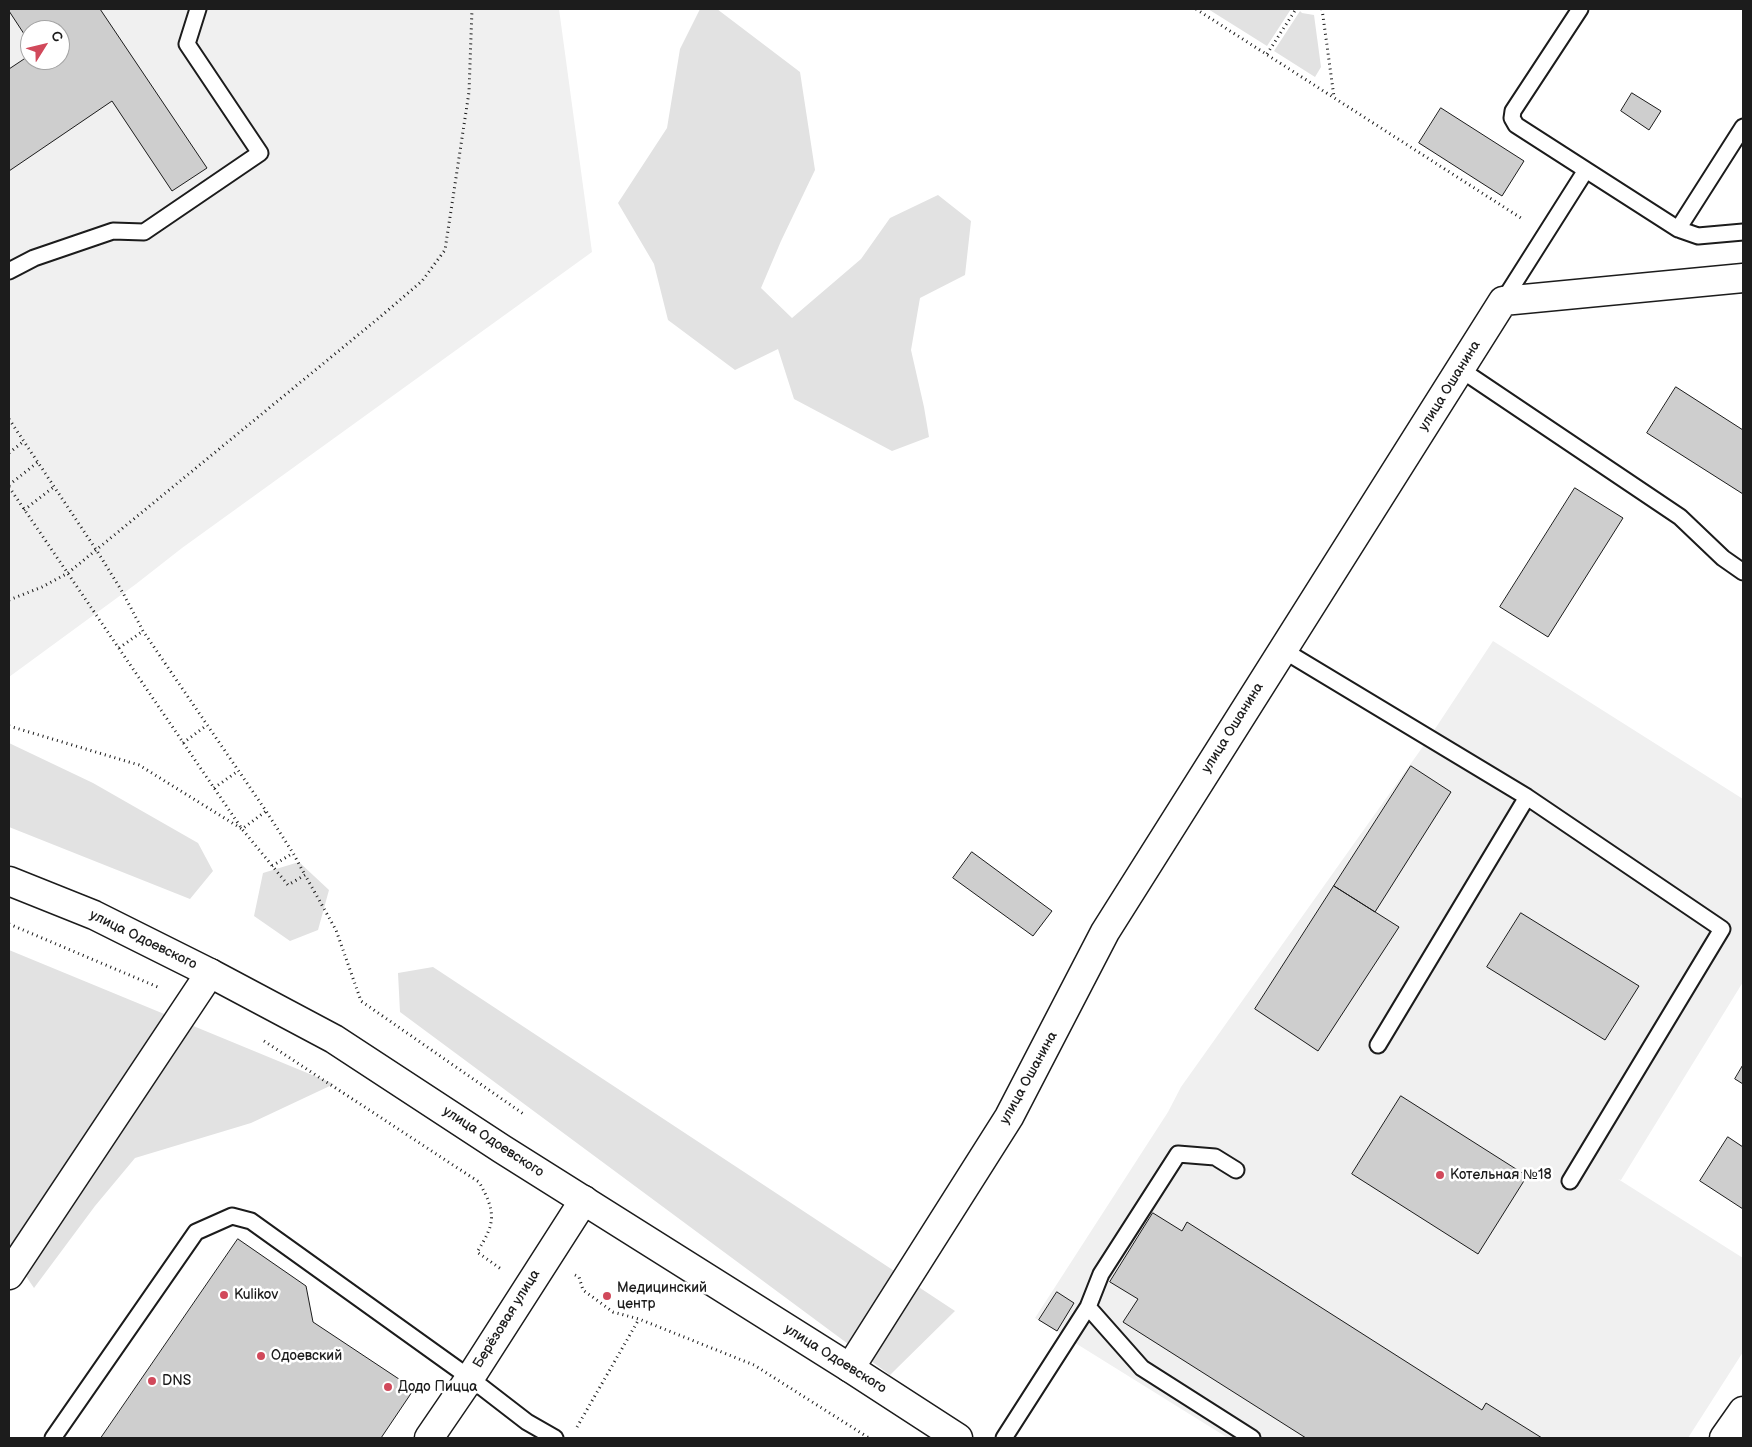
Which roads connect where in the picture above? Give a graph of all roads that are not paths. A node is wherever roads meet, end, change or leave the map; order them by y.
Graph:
1 (198, 9) edge
2 (1580, 9) edge
3 (1743, 127) edge
4 (1586, 170) junction
5 (1678, 229) junction
6 (1743, 232) edge
7 (9, 271) edge
8 (1743, 278) edge
9 (1503, 301) junction
10 (1460, 369) junction
11 (1743, 572) edge
12 (1283, 650) junction
13 (1527, 797) junction
14 (9, 881) edge
15 (210, 973) junction
16 (1378, 1045) dead end
17 (1236, 1170) dead end
18 (1570, 1181) dead end
19 (584, 1200) junction
20 (9, 1275) edge
21 (1088, 1308) junction
22 (850, 1368) junction
23 (470, 1378) junction
24 (1743, 1411) edge
25 (52, 1438) edge
26 (429, 1438) edge
27 (555, 1438) edge
28 (958, 1438) edge
29 (1004, 1438) edge
30 (1252, 1438) edge
31 (1724, 1438) edge

1 - 7 lane
2 - 4 lane
3 - 5 lane
4 - 5 lane
4 - 9 lane
5 - 6 lane
8 - 9 street
9 - 10 street, улица Ошанина
10 - 11 lane
10 - 12 street, улица Ошанина
12 - 13 lane
12 - 22 street, улица Ошанина
13 - 16 lane
13 - 18 lane
14 - 15 street, улица Одоевского
15 - 19 street, улица Одоевского
15 - 20 street
17 - 21 lane
19 - 22 street, улица Одоевского
19 - 23 street, Берёзовая улица
21 - 29 lane
21 - 30 lane
22 - 28 street, улица Одоевского
23 - 25 lane
23 - 26 street, Берёзовая улица
23 - 27 lane
24 - 31 street

